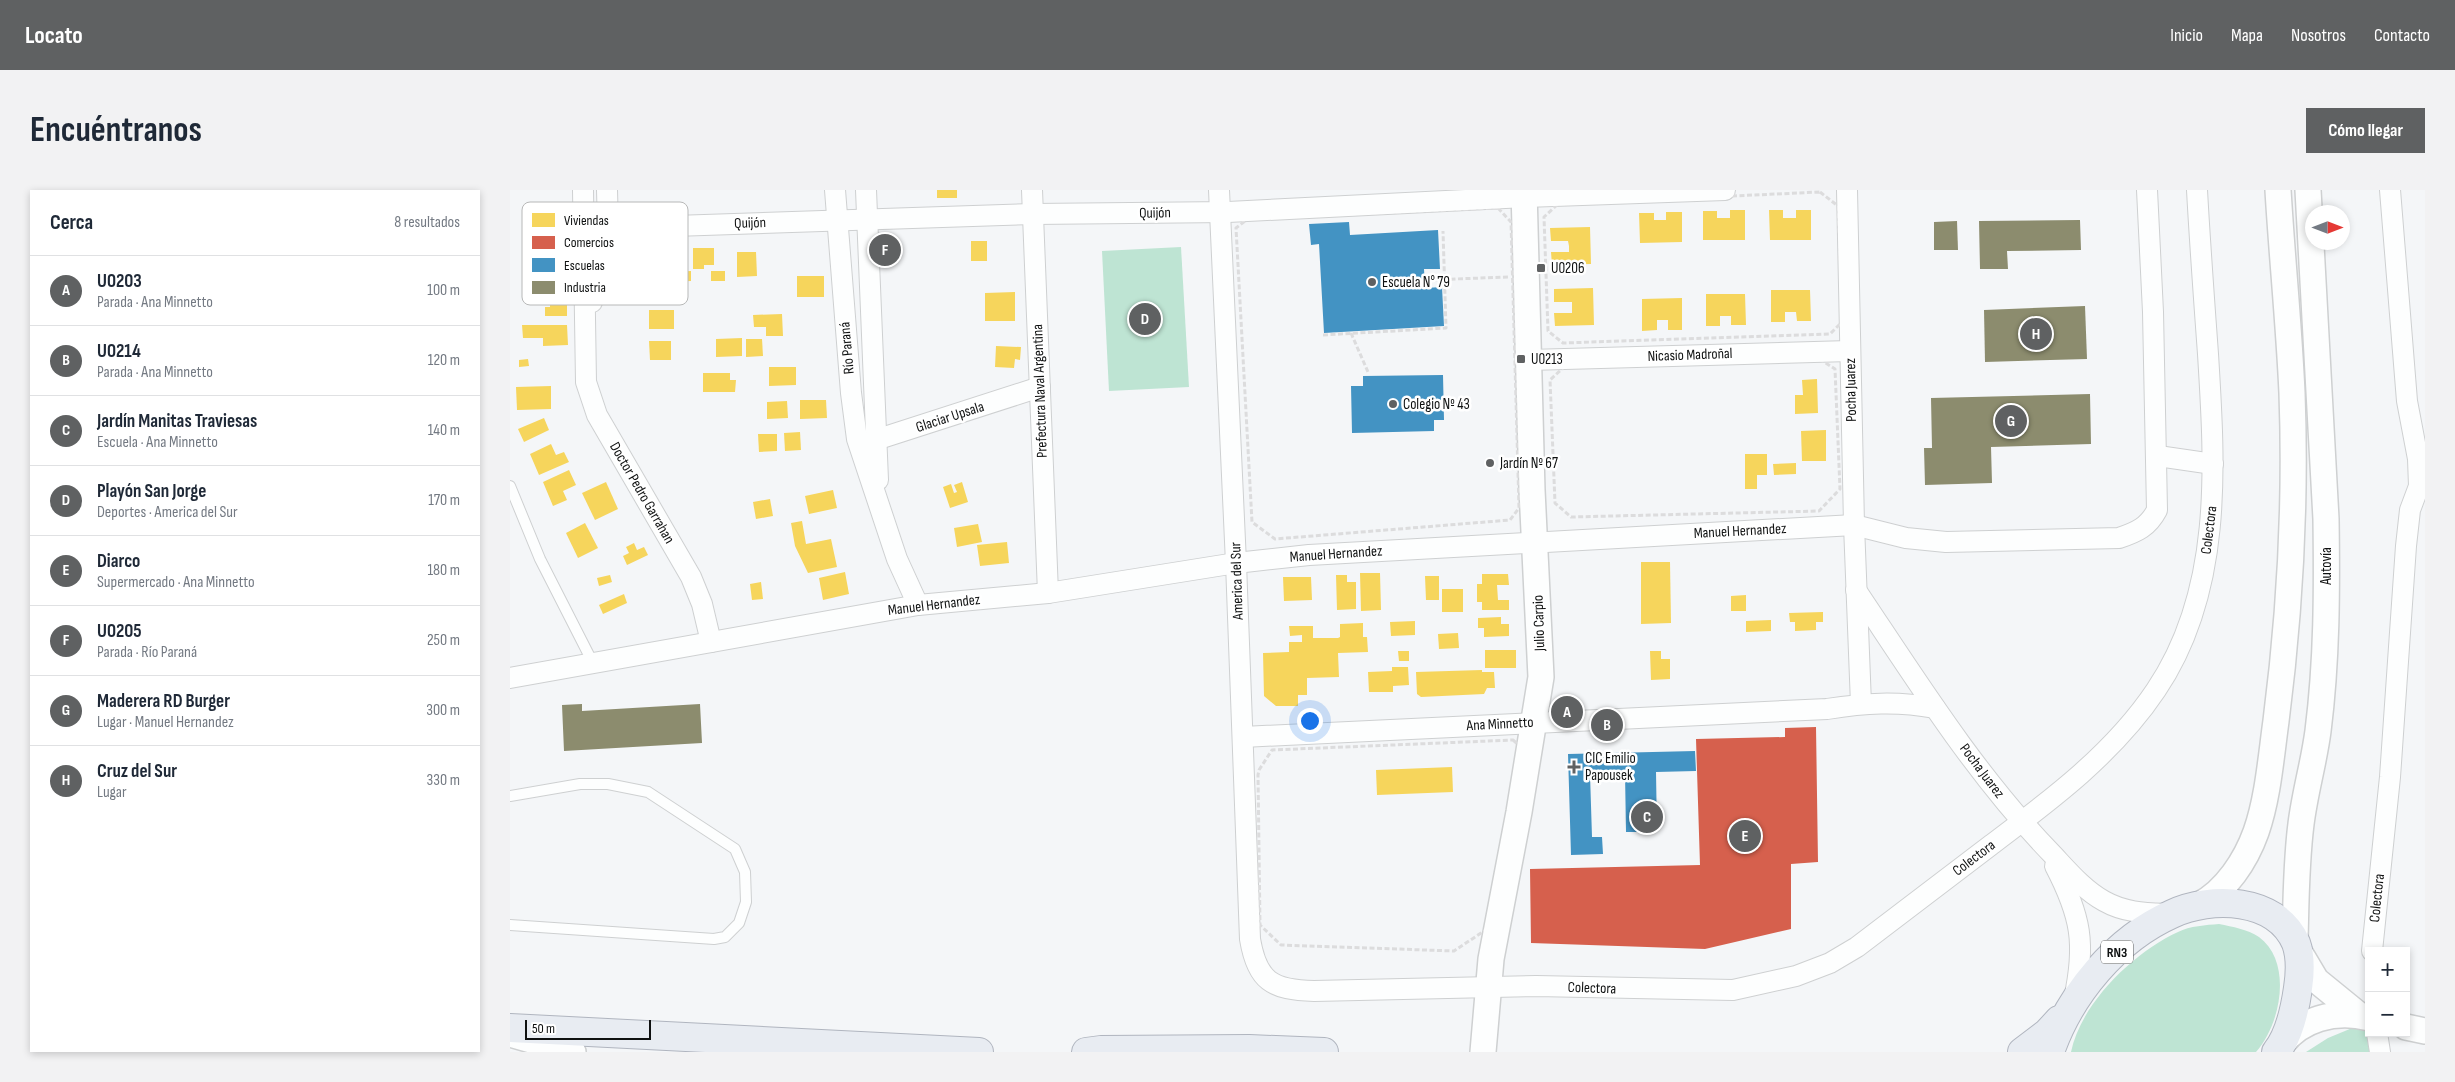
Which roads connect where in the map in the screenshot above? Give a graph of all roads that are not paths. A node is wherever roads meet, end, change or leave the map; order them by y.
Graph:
1 (835, 190) edge
2 (866, 190) edge
3 (1032, 190) edge
4 (1219, 190) edge
5 (1725, 190) edge
6 (1847, 190) edge
7 (2147, 190) edge
8 (2197, 190) edge
9 (2278, 190) edge
10 (2308, 190) edge
11 (2390, 190) edge
12 (1524, 193) edge
13 (1413, 196) edge
14 (1318, 198) edge
15 (1220, 212) junction
16 (1033, 214) junction
17 (867, 220) junction
18 (836, 221) junction
19 (688, 225) edge
20 (584, 305) edge
21 (591, 305) edge
22 (584, 340) junction
23 (1850, 351) junction
24 (1529, 360) junction
25 (1040, 387) junction
26 (867, 443) junction
27 (2158, 456) junction
28 (2213, 464) junction
29 (510, 486) edge
30 (2422, 486) edge
31 (1854, 525) junction
32 (1536, 542) junction
33 (1236, 563) junction
34 (1856, 590) junction
35 (1048, 593) junction
36 (918, 605) junction
37 (711, 642) junction
38 (593, 663) junction
39 (510, 678) edge
40 (1861, 704) junction
41 (1935, 708) junction
42 (1534, 722) junction
43 (1243, 737) junction
44 (510, 796) edge
45 (2021, 823) junction
46 (2047, 849) junction
47 (2200, 904) junction
48 (2172, 914) junction
49 (510, 924) edge
50 (2296, 944) junction
51 (2372, 947) edge
52 (1258, 970) joint
53 (1488, 988) junction
54 (2071, 1007) junction
55 (2364, 1017) edge
56 (510, 1028) edge
57 (2410, 1028) edge
58 (2425, 1031) edge
59 (510, 1034) edge
60 (2378, 1037) edge
61 (2277, 1050) edge
62 (573, 1052) edge
63 (979, 1052) edge
64 (1086, 1052) edge
65 (1324, 1052) edge
66 (1484, 1052) edge
67 (2022, 1052) edge
68 (2050, 1052) edge
69 (2380, 1052) edge

1 - 18 street, Río Paraná
2 - 17 street, Río Paraná
3 - 16 street, Prefectura Naval Argentina
4 - 15 street, America del Sur
5 - 12 street, Quijón
6 - 23 street, Pocha Juarez
7 - 27 street
8 - 28 street, Colectora
9 - 47 street
10 - 50 street, Autovía
11 - 30 street, Colectora
12 - 13 street, Quijón
12 - 24 street, Julio Carpio
13 - 14 street, Quijón
14 - 15 street, Quijón
15 - 16 street, Quijón
15 - 33 street, America del Sur
16 - 17 street, Quijón
16 - 25 street, Prefectura Naval Argentina
17 - 18 street, Quijón
17 - 26 street, Río Paraná
18 - 19 street, Quijón
18 - 26 street, Río Paraná
20 - 22 street, Doctor Pedro Garrahan
21 - 22 street, Doctor Pedro Garrahan
22 - 37 street, Doctor Pedro Garrahan
23 - 24 street, Nicasio Madroñal
23 - 31 street, Pocha Juarez
24 - 32 street, Julio Carpio
25 - 26 street, Glaciar Upsala
25 - 35 street, Prefectura Naval Argentina
26 - 36 street, Río Paraná
27 - 28 street
27 - 31 street, Manuel Hernandez
28 - 45 street, Colectora
29 - 38 lane
30 - 51 street, Colectora
31 - 32 street, Manuel Hernandez
31 - 34 street, Pocha Juarez
32 - 33 street, Manuel Hernandez
32 - 42 street, Julio Carpio
33 - 35 street, Manuel Hernandez
33 - 43 street, America del Sur
34 - 40 street, Pocha Juarez
34 - 41 street, Pocha Juarez
35 - 36 street, Manuel Hernandez
36 - 37 street, Manuel Hernandez
37 - 38 street, Manuel Hernandez
38 - 39 street, Manuel Hernandez
40 - 41 street, Ana Minnetto
40 - 42 street, Ana Minnetto
41 - 45 street, Pocha Juarez
42 - 43 street, Ana Minnetto
42 - 53 street, Julio Carpio
43 - 52 street, America del Sur
44 - 49 lane
45 - 46 street, Pocha Juarez
45 - 53 street, Colectora
46 - 48 street, Pocha Juarez
46 - 54 street
47 - 48 highway, RN3
47 - 50 highway, RN3
48 - 54 highway, RN3
50 - 55 street
50 - 61 highway
52 - 53 street, Colectora
53 - 66 street, Julio Carpio
54 - 67 highway, RN3
54 - 68 highway, RN3
55 - 61 street
56 - 63 highway
57 - 58 street
59 - 62 street
60 - 69 street
64 - 65 highway

